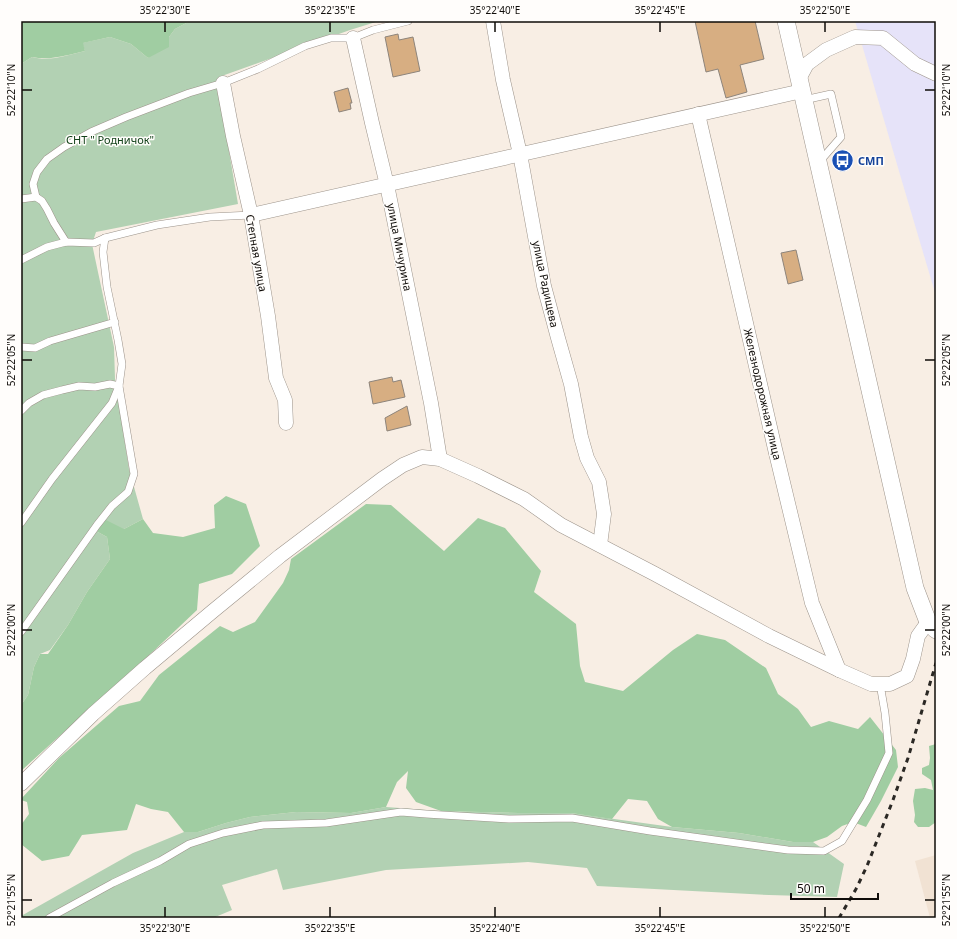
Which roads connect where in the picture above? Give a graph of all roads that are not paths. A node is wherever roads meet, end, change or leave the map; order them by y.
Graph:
1 (408, 21) edge
2 (493, 21) edge
3 (786, 21) edge
4 (353, 38) junction
5 (936, 74) edge
6 (223, 83) junction
7 (802, 90) junction
8 (698, 114) junction
9 (520, 154) junction
10 (818, 162) junction
11 (387, 185) junction
12 (36, 197) junction
13 (21, 199) edge
14 (250, 215) junction
15 (105, 238) junction
16 (66, 242) junction
17 (21, 260) edge
18 (115, 322) junction
19 (21, 347) edge
20 (119, 386) junction
21 (21, 412) edge
22 (286, 423) dead end
23 (440, 459) junction
24 (21, 523) edge
25 (600, 544) junction
26 (932, 626) edge
27 (21, 632) edge
28 (839, 670) junction
29 (880, 684) junction
30 (21, 784) edge
31 (48, 918) edge

1 - 4 lane
2 - 9 street, улица Радищева
3 - 7 street
4 - 6 lane
4 - 11 street, улица Мичурина
5 - 7 street
6 - 12 lane
6 - 14 street, Степная улица
7 - 8 street
7 - 10 street
7 - 10 lane
8 - 9 street
8 - 28 street, Железнодорожная улица
9 - 11 street
9 - 25 street, улица Радищева
10 - 26 street
11 - 14 street
11 - 23 street, улица Мичурина
12 - 13 lane
12 - 16 lane
14 - 15 lane
14 - 22 street, Степная улица
15 - 16 lane
15 - 18 lane
16 - 17 lane
18 - 19 lane
18 - 20 lane
20 - 21 lane
20 - 24 lane
20 - 27 lane
23 - 25 street
23 - 30 street
25 - 28 street
26 - 29 street
28 - 29 street
29 - 31 lane

